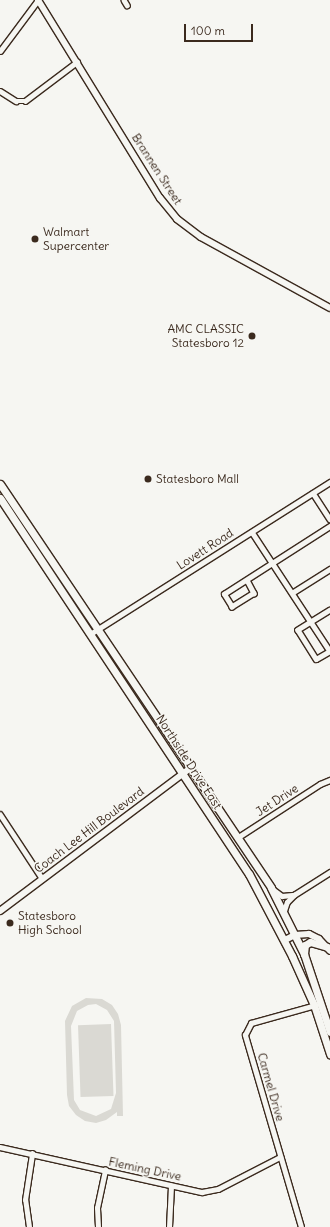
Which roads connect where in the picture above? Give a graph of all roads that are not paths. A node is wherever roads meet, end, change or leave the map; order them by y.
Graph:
1 (38, 0) edge
2 (0, 51) edge
3 (77, 62) junction
4 (0, 91) edge
5 (330, 308) edge
6 (330, 482) edge
7 (0, 484) edge
8 (313, 493) junction
9 (0, 498) edge
10 (330, 519) edge
11 (330, 526) edge
12 (252, 532) junction
13 (273, 563) junction
14 (330, 569) edge
15 (247, 580) junction
16 (292, 593) junction
17 (330, 610) edge
18 (311, 622) junction
19 (99, 628) junction
20 (92, 634) junction
21 (330, 651) edge
22 (192, 767) junction
23 (183, 773) junction
24 (330, 780) edge
25 (0, 814) edge
26 (237, 838) junction
27 (330, 872) edge
28 (42, 878) junction
29 (271, 888) junction
30 (294, 895) junction
31 (0, 910) edge
32 (284, 911) junction
33 (295, 935) junction
34 (285, 940) junction
35 (328, 949) edge
36 (304, 954) junction
37 (321, 1003) junction
38 (314, 1005) junction
39 (330, 1032) edge
40 (330, 1054) edge
41 (0, 1147) edge
42 (32, 1154) junction
43 (280, 1157) junction
44 (105, 1170) junction
45 (171, 1186) junction
46 (29, 1227) edge
47 (98, 1227) edge
48 (169, 1227) edge
49 (301, 1227) edge

1 - 2 street
1 - 3 street, Brannen Street
3 - 4 street
3 - 5 street, Brannen Street
6 - 8 street, Lovett Road
7 - 19 main road, Northside Drive East
8 - 10 street
8 - 12 street, Lovett Road
9 - 20 main road, Northside Drive East
11 - 13 street
12 - 13 street
12 - 19 street, Lovett Road
13 - 15 street
13 - 16 street
14 - 16 street
15 - 15 street
16 - 18 street
17 - 18 street
18 - 21 street
18 - 21 street
19 - 20 street, Lovett Road
19 - 22 main road, Northside Drive East
20 - 23 main road, Northside Drive East
22 - 23 street, Coach Lee Hill Boulevard
22 - 26 main road, Northside Drive East
23 - 28 street, Coach Lee Hill Boulevard
23 - 34 main road, Northside Drive East
24 - 26 street, Jet Drive
25 - 28 street
26 - 29 main road, Northside Drive East
27 - 30 street
28 - 31 street, Coach Lee Hill Boulevard
29 - 30 street
29 - 32 main road, Northside Drive East
30 - 32 street
32 - 33 main road, Northside Drive East
33 - 34 street
33 - 35 street
33 - 36 main road, Northside Drive East
34 - 38 main road, Northside Drive East
35 - 36 main road
36 - 37 main road, Northside Drive East
37 - 38 street, Carmel Drive
37 - 39 main road, Northside Drive East
38 - 40 main road, Northside Drive East
38 - 43 street, Carmel Drive
41 - 42 street, Fleming Drive
42 - 44 street, Fleming Drive
42 - 46 street
43 - 45 street, Fleming Drive
43 - 49 street, Carmel Drive
44 - 45 street, Fleming Drive
44 - 47 street
45 - 48 street

